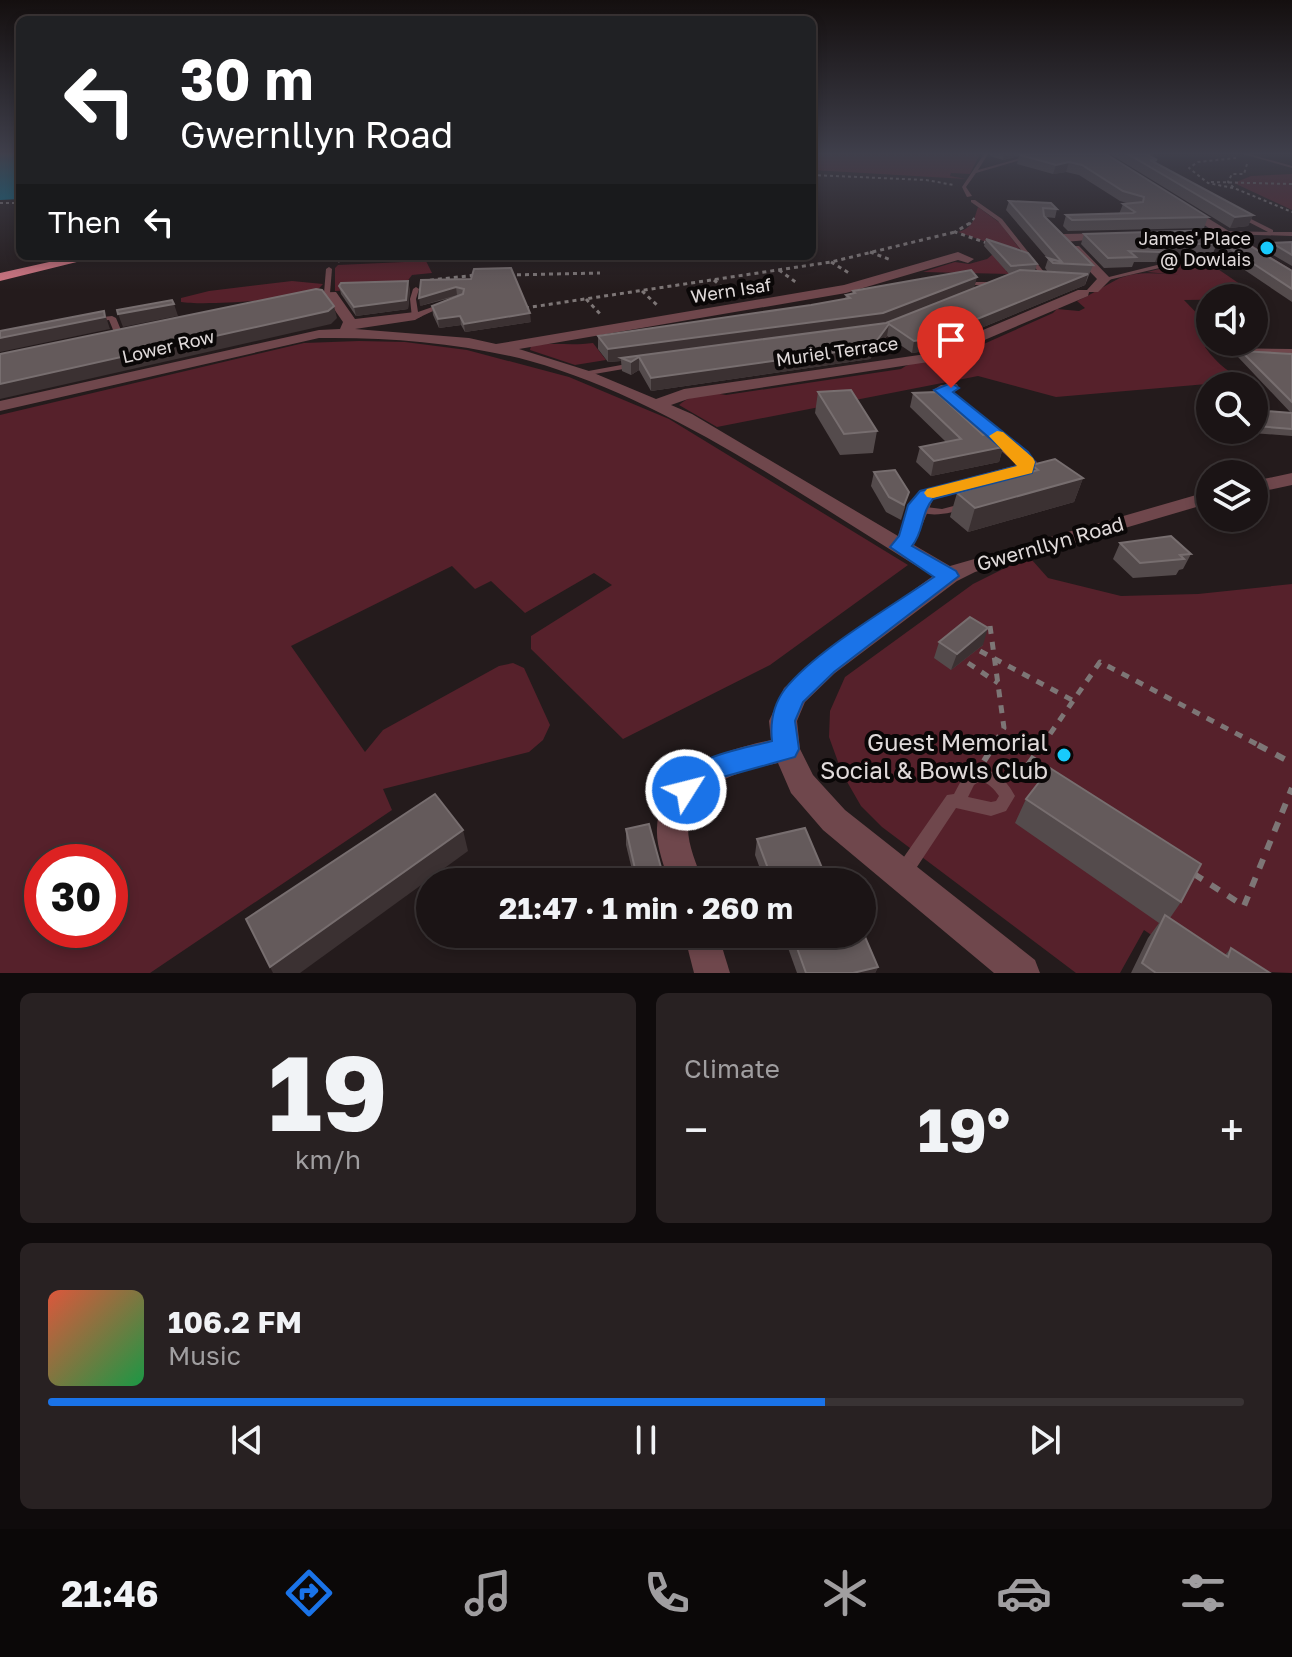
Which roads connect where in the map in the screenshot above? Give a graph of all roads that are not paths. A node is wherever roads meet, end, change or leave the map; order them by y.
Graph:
1 (973, 199) edge
2 (1174, 202) edge
3 (1229, 210) edge
4 (1203, 233) edge
5 (1226, 233) junction
6 (1276, 234) junction
7 (1292, 234) edge
8 (1126, 236) edge
9 (1219, 258) dead end
10 (968, 259) dead end
11 (28, 260) edge
12 (76, 260) edge
13 (0, 266) edge
14 (330, 266) road end
15 (1292, 276) edge
16 (0, 277) edge
17 (1030, 277) edge
18 (1046, 278) junction
19 (1006, 279) edge
20 (1060, 279) edge
21 (976, 284) edge
22 (994, 284) junction
23 (1092, 288) junction
24 (416, 289) edge
25 (327, 293) junction
26 (978, 294) edge
27 (281, 301) edge
28 (445, 304) edge
29 (415, 316) junction
30 (78, 323) edge
31 (348, 328) junction
32 (119, 335) edge
33 (497, 350) junction
34 (1268, 351) edge
35 (1292, 351) edge
36 (643, 363) edge
37 (583, 374) junction
38 (951, 388) dead end
39 (659, 404) junction
40 (0, 406) edge
41 (1292, 479) edge
42 (1268, 484) edge
43 (1196, 501) edge
44 (972, 504) edge
45 (916, 509) junction
46 (900, 547) junction
47 (949, 576) junction
48 (786, 749) junction
49 (958, 800) junction
50 (683, 868) edge
51 (902, 875) junction
52 (705, 948) edge
53 (712, 973) edge
54 (1022, 973) edge

1 - 18 lane
2 - 5 street
3 - 6 lane
4 - 5 street
5 - 6 lane
5 - 15 street
6 - 7 lane
8 - 23 street
9 - 23 lane
10 - 33 street, Wern Isaf
11 - 13 highway
12 - 16 highway
14 - 25 lane
17 - 18 lane
18 - 20 lane
19 - 22 lane
21 - 22 lane
22 - 26 lane
23 - 39 street, Muriel Terrace
24 - 29 lane
25 - 27 street
25 - 31 street
28 - 29 lane
29 - 31 street
30 - 32 lane
31 - 33 street
31 - 40 street, Lower Row
33 - 37 street
34 - 35 lane
36 - 37 lane
37 - 39 street
38 - 45 street
39 - 46 street
41 - 42 street
43 - 47 street, Gwernllyn Road
44 - 45 lane
45 - 46 street
46 - 47 street
47 - 48 street, Gwernllyn Road
48 - 50 street
48 - 51 street
49 - 49 lane
49 - 51 lane
51 - 54 street
52 - 53 street

